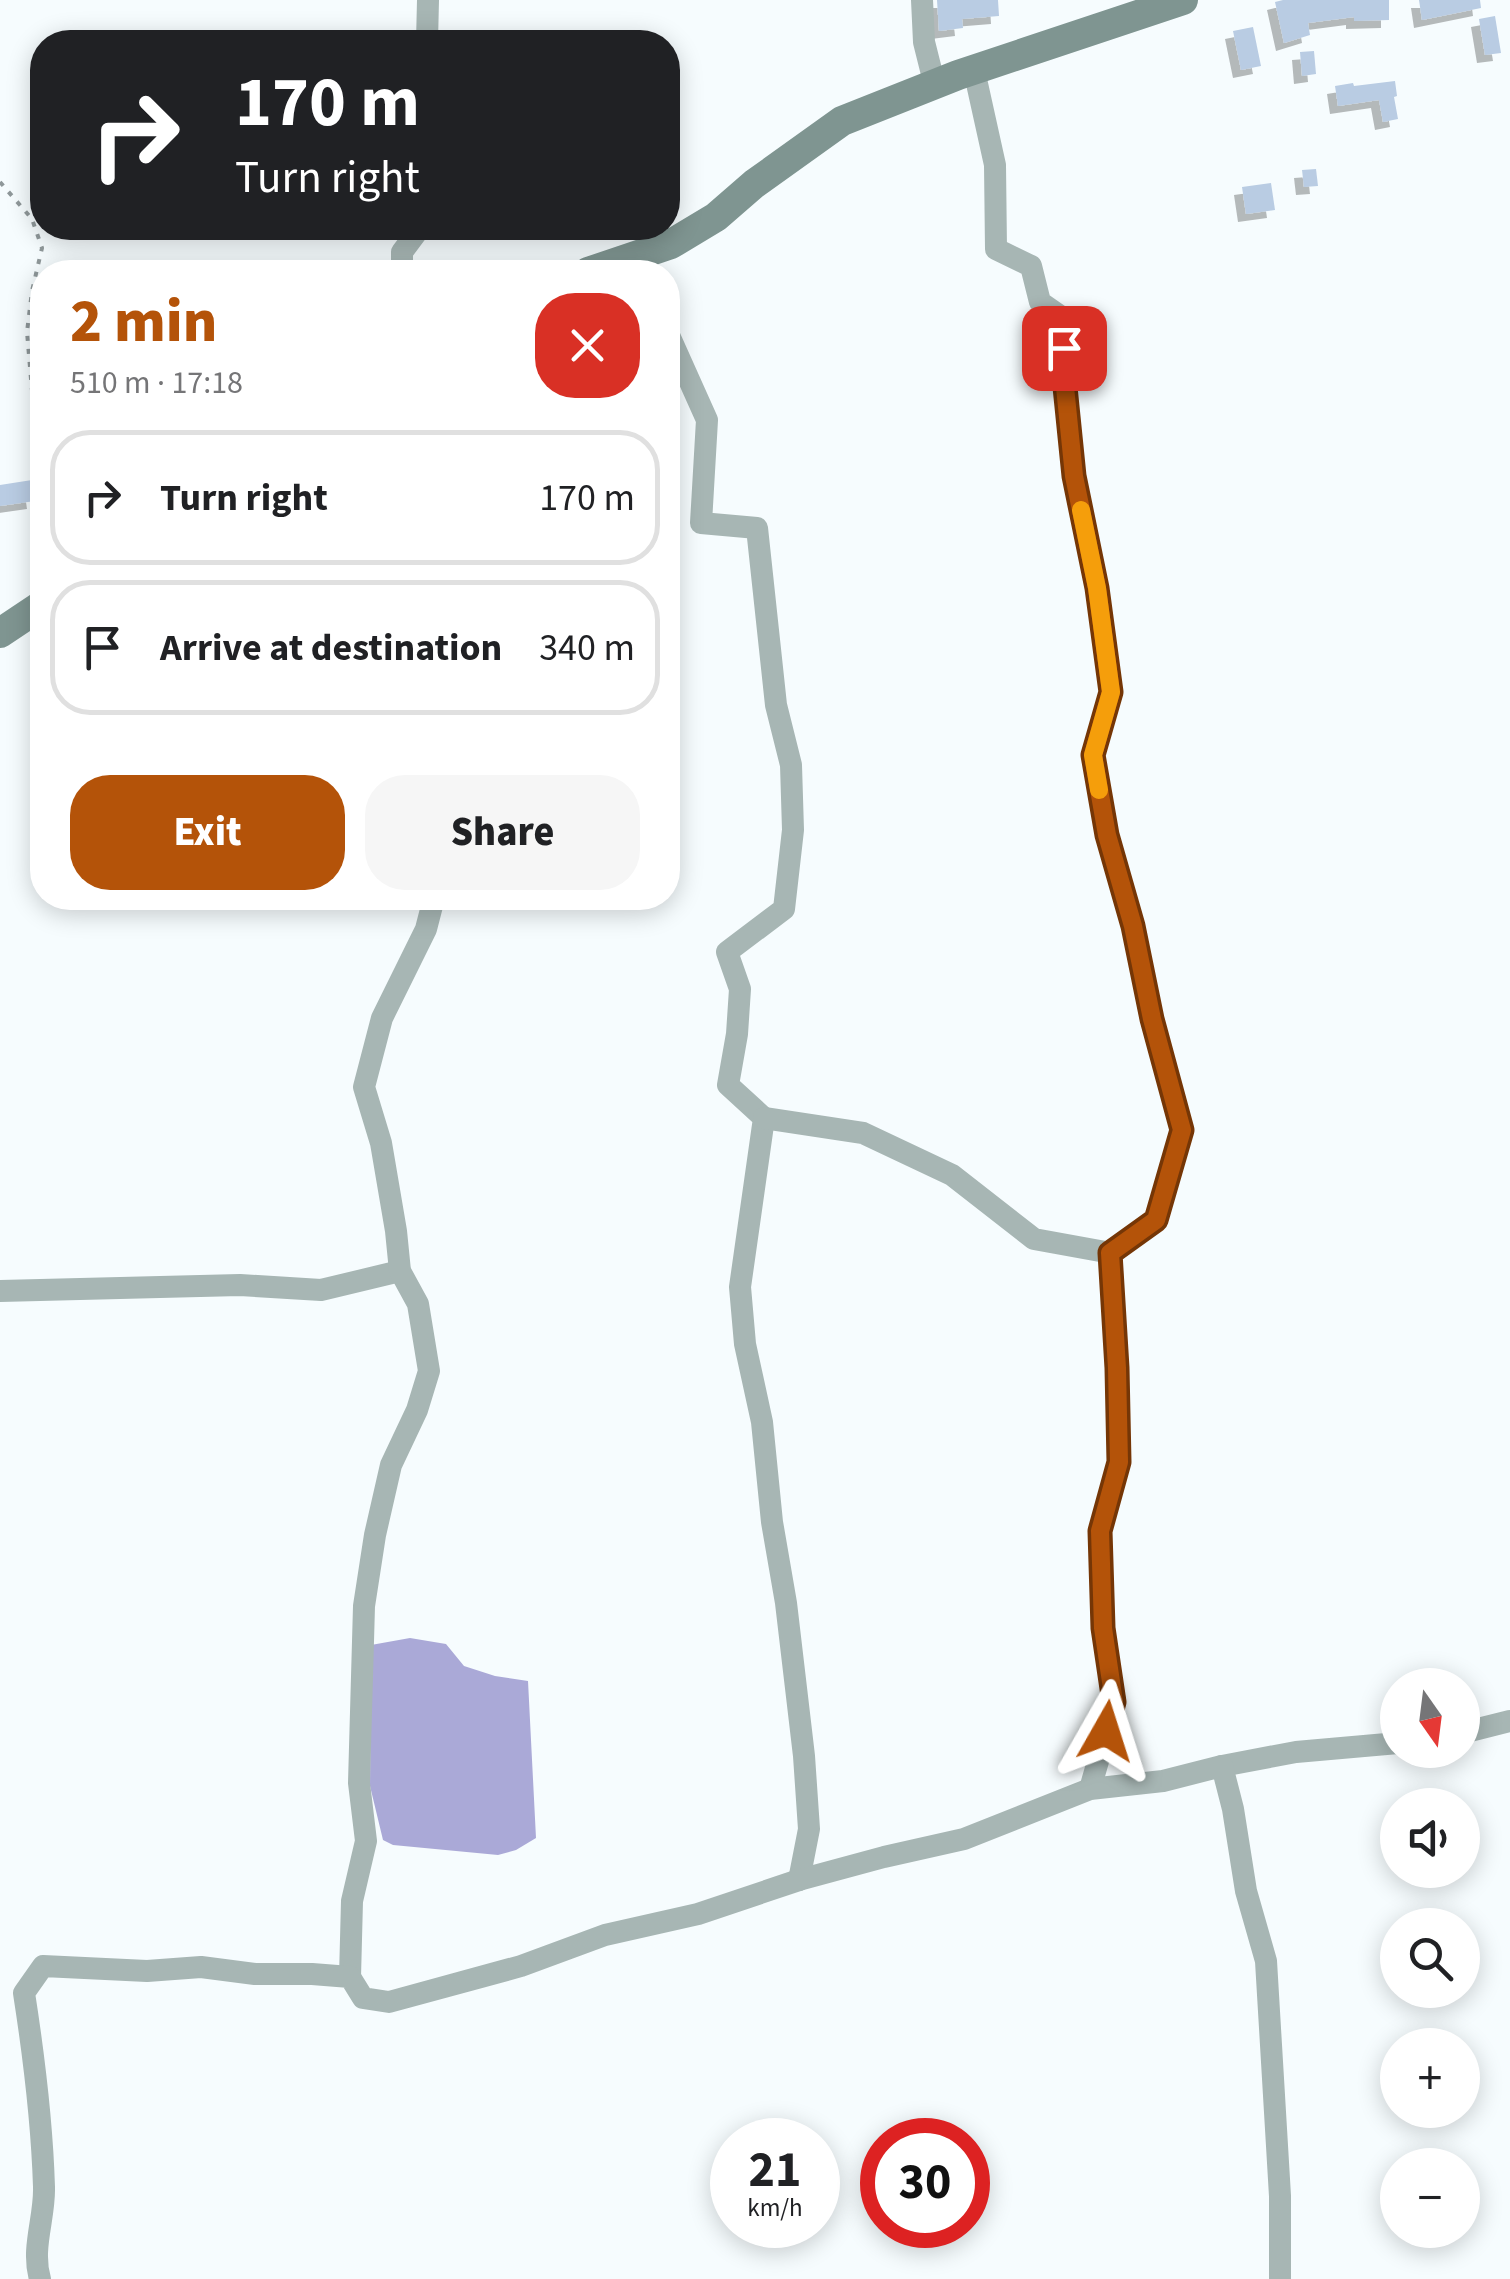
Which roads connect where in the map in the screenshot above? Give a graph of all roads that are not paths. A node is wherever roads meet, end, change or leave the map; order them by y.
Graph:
1 (428, 0) edge
2 (922, 0) edge
3 (1183, 0) edge
4 (428, 30) edge
5 (974, 70) junction
6 (936, 86) junction
7 (680, 239) edge
8 (678, 240) edge
9 (645, 260) edge
10 (680, 359) edge
11 (30, 614) edge
12 (0, 633) edge
13 (431, 910) edge
14 (764, 1118) junction
15 (1110, 1253) junction
16 (400, 1271) junction
17 (0, 1291) edge
18 (1510, 1722) edge
19 (1480, 1729) edge
20 (1380, 1744) edge
21 (1222, 1766) junction
22 (1090, 1789) junction
23 (799, 1880) junction
24 (350, 1978) junction
25 (40, 2279) edge
26 (1280, 2279) edge

1 - 4 street
2 - 6 street
3 - 5 street
5 - 6 street
5 - 15 street
6 - 7 street
8 - 9 street
10 - 14 street
11 - 12 street
13 - 16 street
14 - 15 street
14 - 23 street
15 - 22 street
16 - 17 street
16 - 24 street
18 - 19 street
20 - 21 street
21 - 22 street
21 - 26 street
22 - 23 street
23 - 24 street
24 - 25 street

